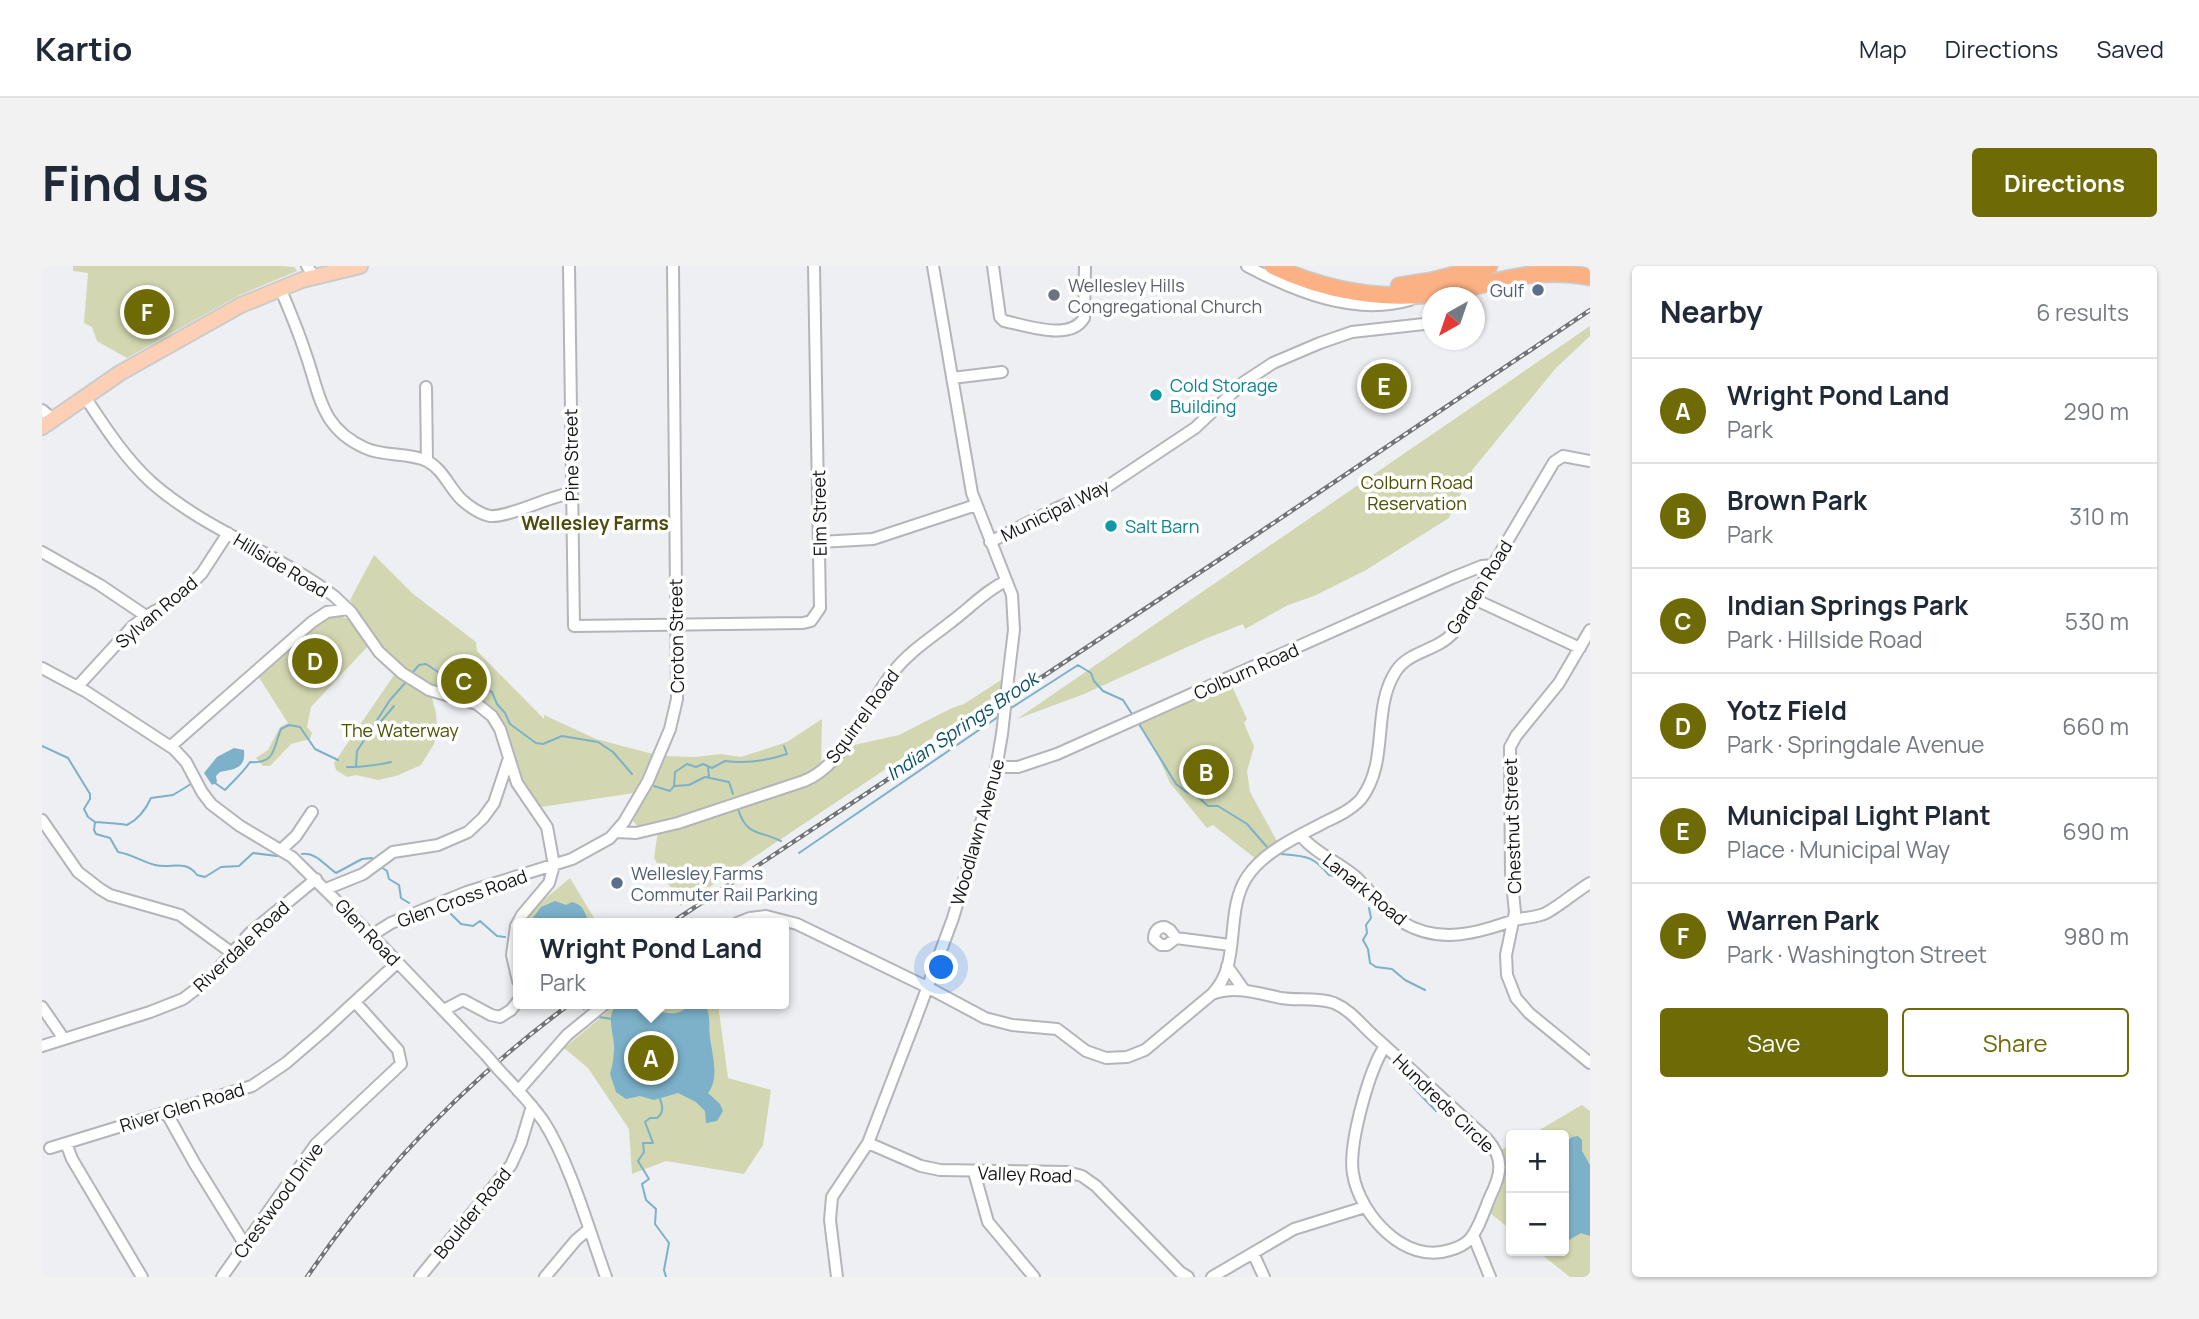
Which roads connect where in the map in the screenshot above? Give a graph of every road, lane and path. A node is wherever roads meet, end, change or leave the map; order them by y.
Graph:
1 (569, 266) edge
2 (673, 266) edge
3 (814, 266) edge
4 (933, 266) edge
5 (993, 266) edge
6 (1085, 266) edge
7 (1247, 266) edge
8 (1273, 266) edge
9 (1298, 266) edge
10 (350, 267) edge
11 (310, 271) edge
12 (1491, 271) edge
13 (1590, 277) edge
14 (1438, 287) edge
15 (1452, 287) edge
16 (280, 288) junction
17 (1422, 295) edge
18 (1422, 297) edge
19 (1368, 306) junction
20 (1422, 324) edge
21 (1368, 329) junction
22 (1002, 372) dead end
23 (952, 378) junction
24 (426, 387) dead end
25 (85, 397) junction
26 (46, 419) edge
27 (426, 461) junction
28 (1590, 461) edge
29 (572, 493) junction
30 (976, 505) junction
31 (228, 533) junction
32 (820, 542) junction
33 (990, 542) junction
34 (42, 552) edge
35 (1494, 565) junction
36 (1006, 580) junction
37 (334, 596) junction
38 (1474, 599) junction
39 (348, 609) junction
40 (324, 613) junction
41 (146, 616) junction
42 (677, 626) junction
43 (1590, 629) edge
44 (1580, 648) junction
45 (42, 668) edge
46 (78, 686) junction
47 (171, 746) junction
48 (508, 758) junction
49 (997, 767) junction
50 (517, 783) junction
51 (500, 788) junction
52 (312, 813) dead end
53 (42, 820) edge
54 (617, 832) junction
55 (296, 836) junction
56 (1301, 836) junction
57 (282, 849) junction
58 (292, 857) junction
59 (554, 865) junction
60 (316, 879) junction
61 (1590, 883) edge
62 (327, 889) junction
63 (520, 918) edge
64 (755, 918) edge
65 (773, 918) edge
66 (1514, 920) junction
67 (789, 921) edge
68 (372, 935) junction
69 (1176, 938) dead end
70 (1230, 945) junction
71 (232, 953) junction
72 (398, 962) junction
73 (1227, 966) junction
74 (927, 986) junction
75 (1244, 990) junction
76 (1212, 994) junction
77 (355, 1002) junction
78 (42, 1007) edge
79 (513, 1007) edge
80 (599, 1009) edge
81 (444, 1010) junction
82 (64, 1039) junction
83 (42, 1046) edge
84 (1385, 1046) junction
85 (1590, 1063) edge
86 (518, 1091) junction
87 (531, 1106) junction
88 (166, 1112) junction
89 (66, 1143) junction
90 (868, 1143) junction
91 (50, 1149) dead end
92 (975, 1172) junction
93 (1365, 1207) junction
94 (589, 1229) junction
95 (1472, 1235) junction
96 (245, 1245) junction
97 (1253, 1253) junction
98 (1184, 1275) edge
99 (142, 1277) edge
100 (222, 1277) edge
101 (420, 1277) edge
102 (545, 1277) edge
103 (606, 1277) edge
104 (837, 1277) edge
105 (1034, 1277) edge
106 (1212, 1277) edge
107 (1264, 1277) edge
108 (1490, 1277) edge

1 - 29 street, Pine Street
2 - 42 street, Croton Street
3 - 32 street, Elm Street
4 - 23 street, Woodlawn Avenue
5 - 6 street
7 - 19 street
8 - 17 highway
9 - 14 highway
10 - 11 main road
11 - 16 main road
12 - 13 highway
12 - 15 highway
16 - 25 main road
16 - 27 street
18 - 19 street
19 - 21 street
20 - 21 street, Municipal Way
21 - 33 street, Municipal Way
22 - 23 street
23 - 30 street, Woodlawn Avenue
24 - 27 street
25 - 26 main road
25 - 31 street, Hillside Road
27 - 29 street
28 - 35 street, Garden Road
29 - 42 street, Pine Street
30 - 32 street
30 - 33 street, Woodlawn Avenue
31 - 37 street, Hillside Road
31 - 41 street, Sylvan Road
32 - 42 street, Elm Street
33 - 36 street, Woodlawn Avenue
34 - 41 street
35 - 38 street, Garden Road
35 - 49 street, Colburn Road
36 - 49 street, Woodlawn Avenue, bridge
36 - 54 street, Squirrel Road
37 - 39 street, Hillside Road
37 - 40 street
38 - 44 street
38 - 56 street, Garden Road
39 - 40 street
39 - 48 street, Hillside Road
40 - 47 street
41 - 46 street, Sylvan Road
42 - 54 street, Croton Street
43 - 44 street, Chestnut Street
44 - 66 street, Chestnut Street
45 - 46 street, Glen Road
46 - 47 street, Glen Road
47 - 57 street, Glen Road
48 - 50 street, Hillside Road
48 - 51 street
49 - 74 street, Woodlawn Avenue
50 - 51 street
50 - 59 street, Hillside Road
51 - 62 street
52 - 55 street
53 - 71 street
54 - 59 street, Croton Street
55 - 57 street
55 - 58 street
56 - 66 street, Lanark Road
56 - 70 street, Garden Road
57 - 58 street, Glen Road
58 - 60 street, Glen Road
59 - 63 street
59 - 68 street, Glen Cross Road
60 - 62 street, Glen Road
60 - 71 street, Riverdale Road
61 - 66 street, Chestnut Street
62 - 68 street, Glen Road
64 - 65 street
66 - 85 street
67 - 74 street
68 - 72 street, Glen Road
69 - 70 street
70 - 73 street, Garden Road
71 - 82 street, Riverdale Road
72 - 77 street, River Glen Road
72 - 81 street, Glen Road
73 - 75 street
73 - 76 street, Garden Road
74 - 76 street
74 - 90 street, Woodlawn Avenue
75 - 76 street
75 - 84 street
77 - 88 street, River Glen Road
77 - 96 street, Crestwood Drive
78 - 82 street
79 - 81 street
80 - 86 street
81 - 86 street, Glen Road, bridge
82 - 83 street, Riverdale Road
84 - 93 street, Hundreds Circle
84 - 95 street, Hundreds Circle
86 - 87 street, Glen Road
87 - 94 street, Glen Road
87 - 101 street, Boulder Road
88 - 89 street, River Glen Road
88 - 96 street
89 - 91 street, River Glen Road
89 - 99 street
90 - 92 street, Valley Road
90 - 104 street, Woodlawn Avenue
92 - 98 street, Valley Road
92 - 105 street
93 - 95 street, Hundreds Circle
93 - 97 street
94 - 102 street
94 - 103 street, Glen Road
95 - 108 street
96 - 100 street, Crestwood Drive
97 - 106 street
97 - 107 street

